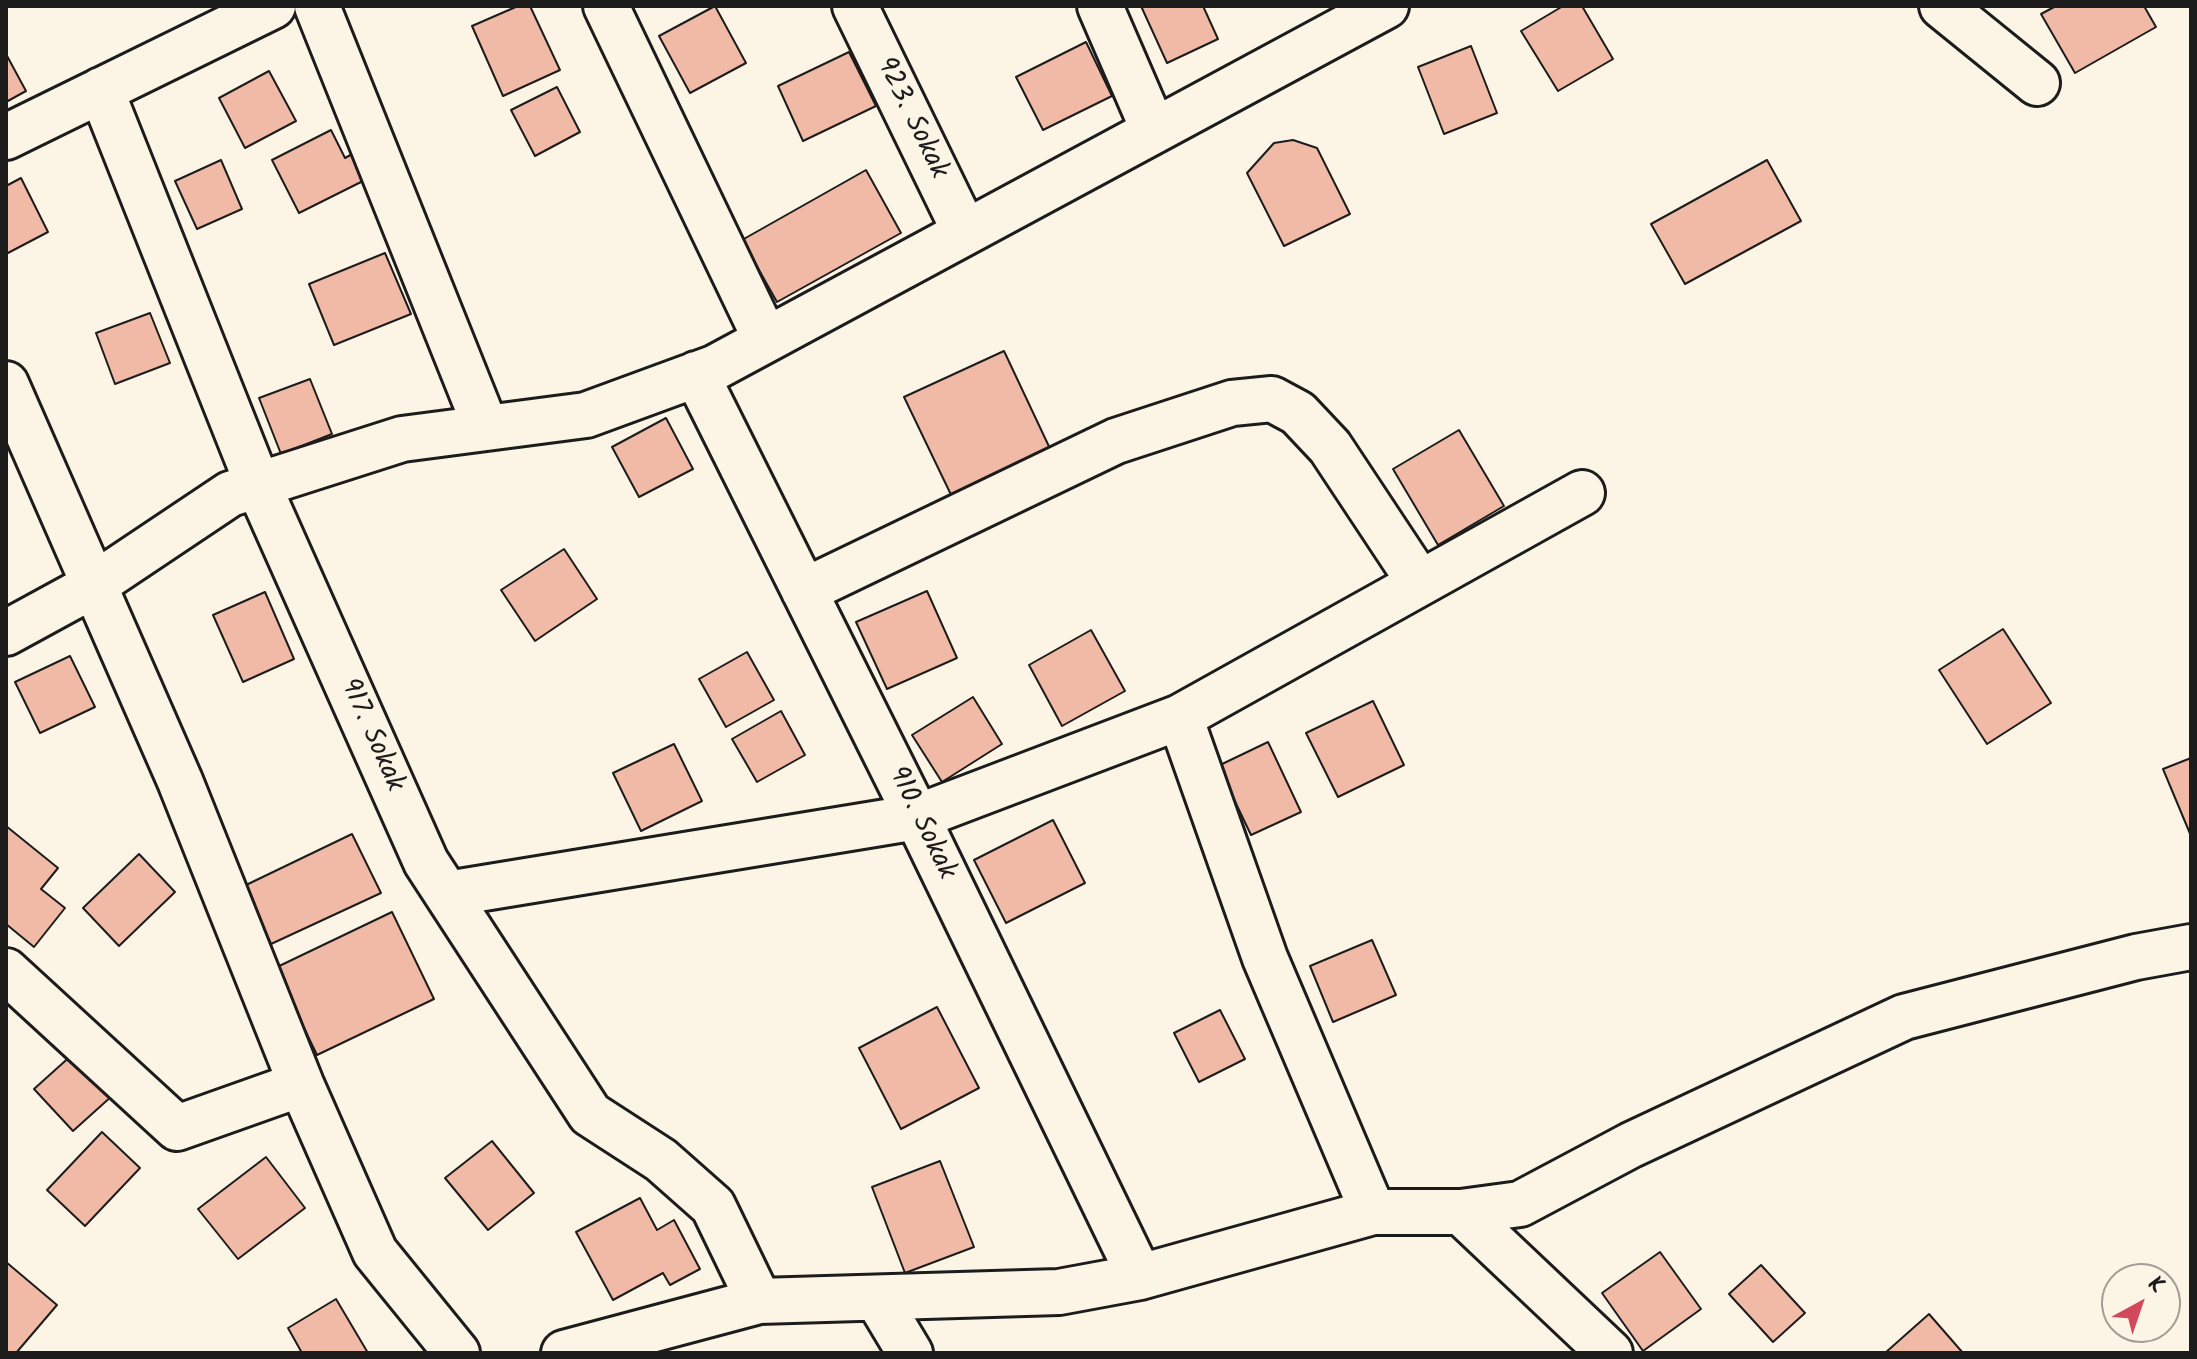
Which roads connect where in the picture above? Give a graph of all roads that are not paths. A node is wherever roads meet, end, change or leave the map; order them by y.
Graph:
1 (273, 6) edge
2 (317, 6) edge
3 (606, 6) edge
4 (855, 6) edge
5 (1100, 6) edge
6 (1386, 6) edge
7 (1942, 6) edge
8 (1325, 20) edge
9 (2037, 83) dead end
10 (101, 90) junction
11 (1154, 131) junction
12 (6, 137) edge
13 (965, 232) junction
14 (766, 340) junction
15 (696, 374) junction
16 (6, 384) edge
17 (486, 428) junction
18 (258, 485) junction
19 (1582, 493) dead end
20 (1420, 583) junction
21 (94, 585) junction
22 (804, 591) junction
23 (6, 633) edge
24 (1180, 717) junction
25 (917, 817) junction
26 (447, 894) junction
27 (2191, 947) edge
28 (6, 971) edge
29 (301, 1084) junction
30 (1373, 1212) junction
31 (1461, 1212) junction
32 (1140, 1277) junction
33 (877, 1298) junction
34 (759, 1301) junction
35 (457, 1353) edge
36 (564, 1353) edge
37 (910, 1353) edge
38 (1610, 1353) edge

1 - 10 street
2 - 17 street
3 - 14 street
4 - 13 street, 923. Sokak
5 - 11 street
6 - 8 street
7 - 9 street
8 - 11 street
10 - 12 street
10 - 18 street, 917. Sokak
11 - 13 street
13 - 14 street
14 - 15 street
15 - 17 street
15 - 22 street, 910. Sokak
16 - 21 street
17 - 18 street
18 - 21 street
18 - 26 street, 917. Sokak
19 - 20 street
20 - 22 street
20 - 24 street
21 - 23 street
21 - 29 street
22 - 25 street, 910. Sokak
24 - 25 street
24 - 30 street
25 - 26 street
25 - 32 street, 910. Sokak
26 - 34 street, 917. Sokak
27 - 31 street
28 - 29 street
29 - 35 street
30 - 31 street
30 - 32 street
31 - 38 street
32 - 33 street
33 - 34 street
33 - 37 street
34 - 36 street

